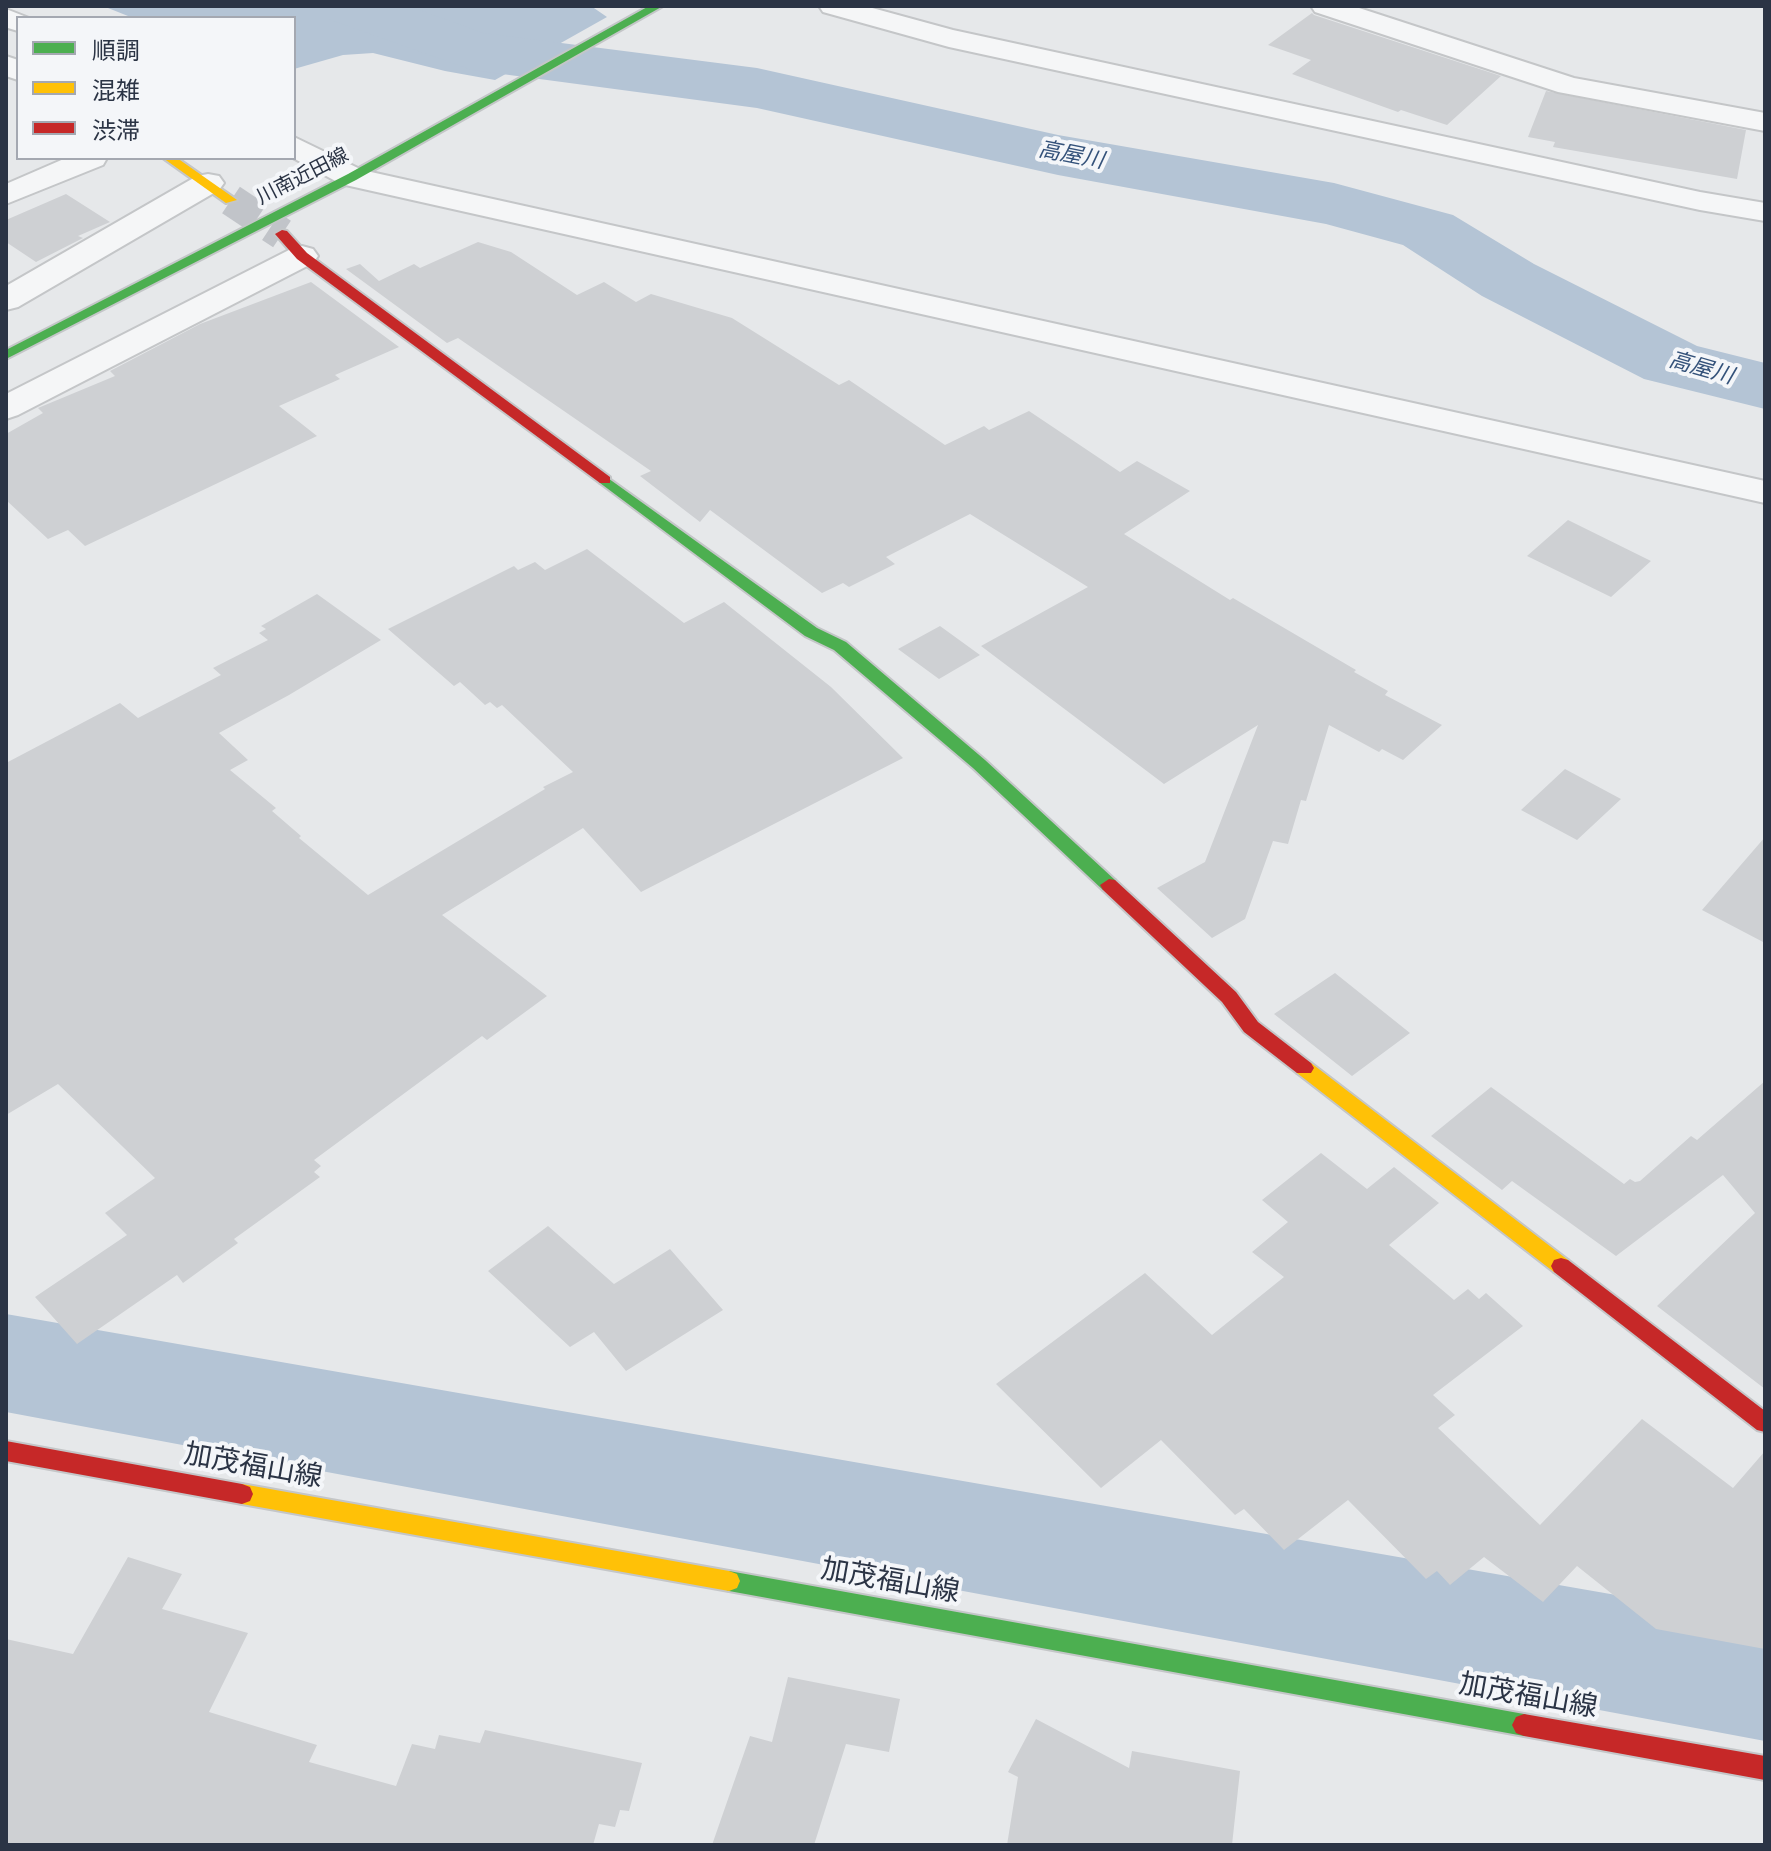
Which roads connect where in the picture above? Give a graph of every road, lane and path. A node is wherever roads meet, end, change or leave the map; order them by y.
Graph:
1 (657, 6) edge
2 (833, 6) edge
3 (1325, 6) edge
4 (1765, 122) edge
5 (296, 147) edge
6 (87, 160) edge
7 (172, 160) edge
8 (352, 177) junction
9 (219, 191) joint
10 (6, 195) edge
11 (1765, 212) edge
12 (292, 245) joint
13 (6, 300) edge
14 (6, 355) edge
15 (6, 408) edge
16 (1765, 492) edge
17 (1765, 1423) edge
18 (6, 1451) edge
19 (1765, 1768) edge

1 - 8 main road, 川南近田線
2 - 11 street
3 - 4 street
5 - 8 street
6 - 10 street
7 - 9 main road
8 - 14 main road, 川南近田線
8 - 16 street
9 - 13 street
12 - 15 street
12 - 17 main road
18 - 19 main road, 加茂福山線

